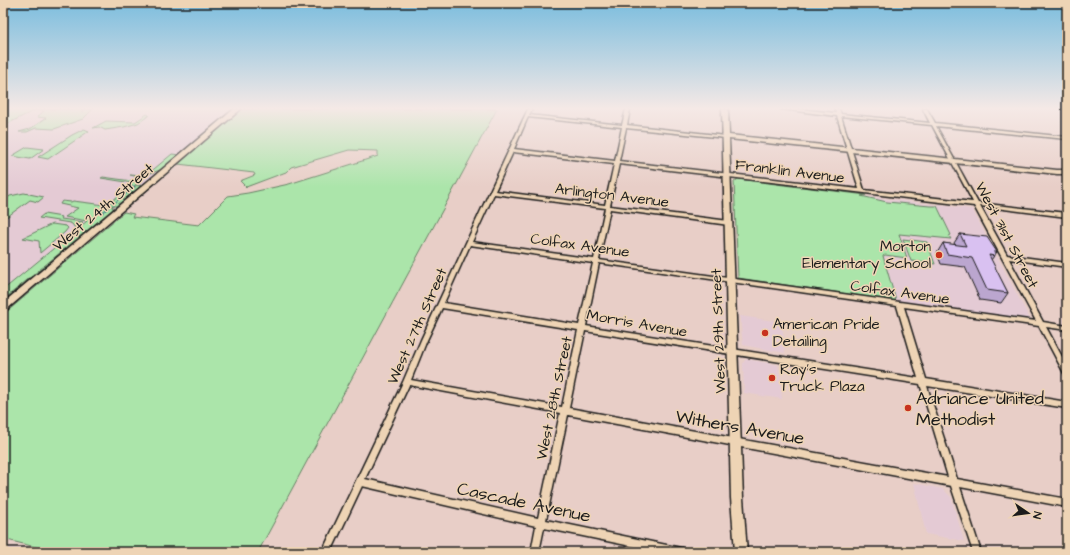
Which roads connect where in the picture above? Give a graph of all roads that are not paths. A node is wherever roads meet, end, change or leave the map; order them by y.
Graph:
1 (207, 135) edge
2 (518, 135) edge
3 (622, 135) edge
4 (707, 135) edge
5 (845, 135) edge
6 (939, 135) edge
7 (1037, 135) edge
8 (726, 137) junction
9 (1067, 138) edge
10 (511, 150) junction
11 (850, 150) junction
12 (953, 161) junction
13 (616, 163) junction
14 (1067, 172) edge
15 (727, 176) junction
16 (862, 191) junction
17 (492, 192) junction
18 (977, 205) junction
19 (607, 207) junction
20 (1067, 215) edge
21 (729, 223) junction
22 (469, 243) junction
23 (1005, 257) junction
24 (596, 260) junction
25 (1067, 265) edge
26 (731, 280) junction
27 (440, 305) junction
28 (900, 305) junction
29 (3, 308) edge
30 (1040, 325) junction
31 (582, 327) junction
32 (1067, 328) edge
33 (732, 352) junction
34 (1067, 373) edge
35 (407, 382) junction
36 (924, 382) junction
37 (1067, 405) edge
38 (564, 412) junction
39 (736, 442) junction
40 (360, 482) junction
41 (956, 483) junction
42 (1067, 504) edge
43 (541, 523) junction
44 (326, 552) edge
45 (535, 552) edge
46 (681, 552) edge
47 (741, 552) edge
48 (977, 552) edge

1 - 29 street, West 24th Street
2 - 10 street, West 27th Street
3 - 13 street, West 28th Street
4 - 8 street
5 - 11 street
6 - 12 street, West 31st Street
7 - 9 street
8 - 11 street
8 - 15 street, West 29th Street
10 - 13 street, Franklin Avenue
10 - 17 street, West 27th Street
11 - 12 street
11 - 16 street
12 - 14 street
12 - 18 street, West 31st Street
13 - 15 street, Franklin Avenue
13 - 19 street, West 28th Street
15 - 16 street, Franklin Avenue
15 - 21 street, West 29th Street
16 - 18 street, Franklin Avenue
17 - 19 street, Arlington Avenue
17 - 22 street, West 27th Street
18 - 20 street, Franklin Avenue
18 - 23 street, West 31st Street
19 - 21 street, Arlington Avenue
19 - 24 street, West 28th Street
21 - 26 street, West 29th Street
22 - 24 street, Colfax Avenue
22 - 27 street, West 27th Street
23 - 25 street
23 - 30 street, West 31st Street
24 - 26 street, Colfax Avenue
24 - 31 street, West 28th Street
26 - 28 street, Colfax Avenue
26 - 33 street, West 29th Street
27 - 31 street, Morris Avenue
27 - 35 street, West 27th Street
28 - 30 street, Colfax Avenue
28 - 36 street
30 - 32 street, Colfax Avenue
30 - 34 street, West 31st Street
31 - 33 street, Morris Avenue
31 - 38 street, West 28th Street
33 - 36 street, Morris Avenue
33 - 39 street, West 29th Street
35 - 38 street, Withers Avenue
35 - 40 street, West 27th Street
36 - 37 street, Morris Avenue
36 - 41 street
38 - 39 street, Withers Avenue
38 - 43 street, West 28th Street
39 - 41 street, Withers Avenue
39 - 47 street, West 29th Street
40 - 43 street, Cascade Avenue
40 - 44 street, West 27th Street
41 - 42 street, Withers Avenue
41 - 48 street
43 - 45 street, West 28th Street
43 - 46 street, Cascade Avenue

